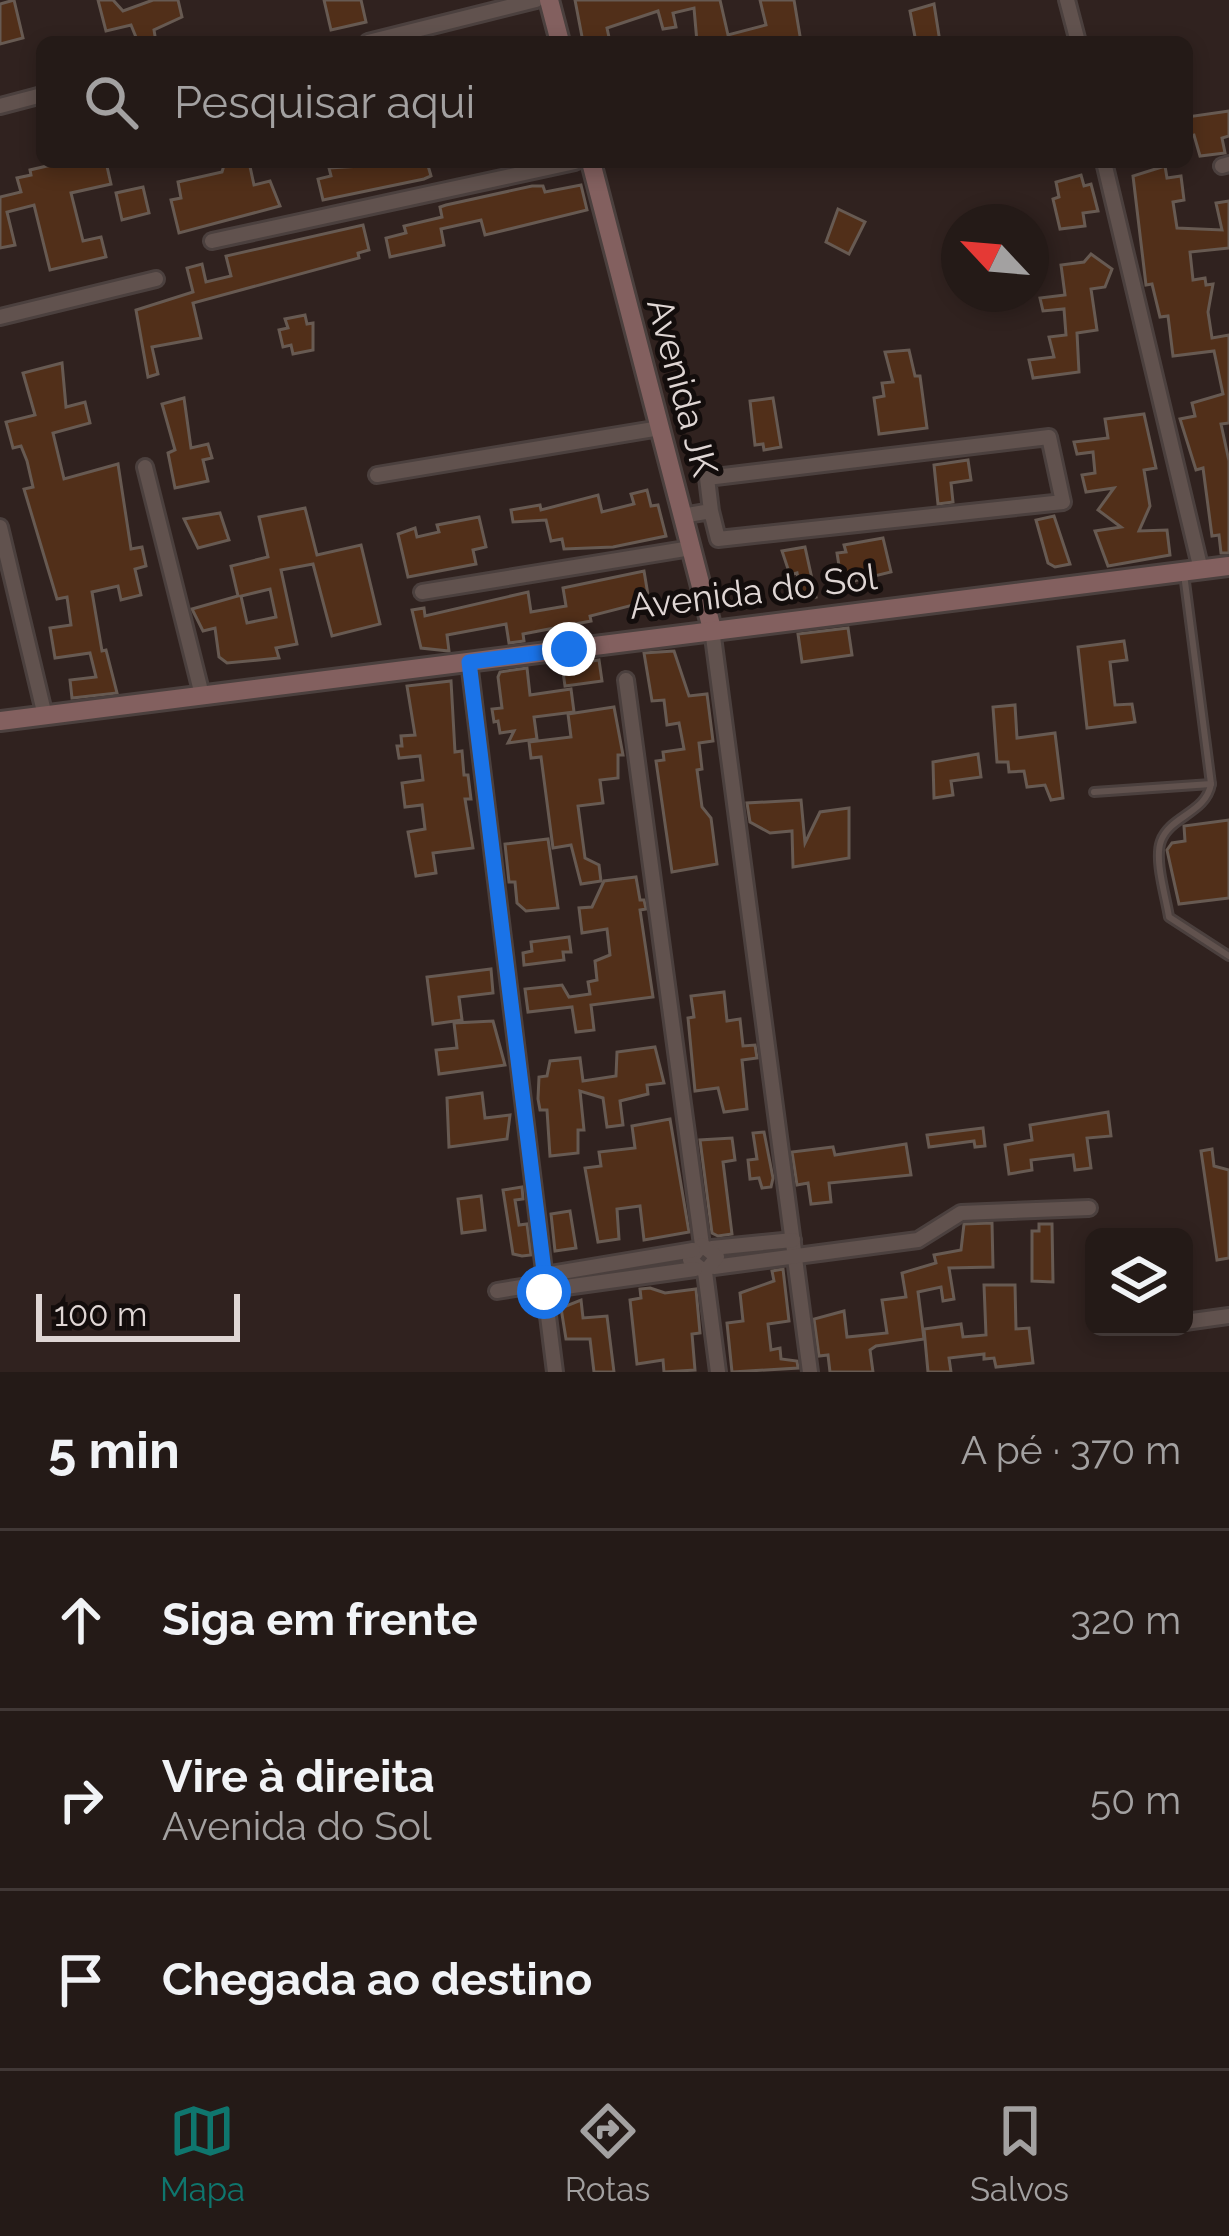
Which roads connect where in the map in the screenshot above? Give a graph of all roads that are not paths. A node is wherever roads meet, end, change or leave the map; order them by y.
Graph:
1 (536, 0) edge
2 (549, 0) edge
3 (1067, 0) edge
4 (392, 36) edge
5 (558, 36) edge
6 (1076, 36) edge
7 (36, 97) edge
8 (0, 106) edge
9 (547, 168) edge
10 (593, 168) edge
11 (1105, 168) edge
12 (212, 241) dead end
13 (156, 279) dead end
14 (0, 316) edge
15 (660, 428) junction
16 (145, 467) dead end
17 (377, 475) dead end
18 (710, 511) junction
19 (682, 516) junction
20 (0, 527) edge
21 (691, 548) junction
22 (1229, 566) edge
23 (1192, 571) junction
24 (422, 592) dead end
25 (712, 629) junction
26 (469, 662) junction
27 (626, 680) dead end
28 (202, 694) junction
29 (45, 716) junction
30 (0, 721) edge
31 (1210, 784) junction
32 (1094, 793) dead end
33 (1229, 956) edge
34 (1089, 1208) dead end
35 (750, 1244) junction
36 (794, 1247) junction
37 (702, 1248) junction
38 (752, 1261) junction
39 (705, 1270) junction
40 (545, 1282) junction
41 (497, 1292) dead end
42 (1229, 1316) edge
43 (1193, 1321) edge
44 (555, 1372) edge
45 (718, 1372) edge
46 (810, 1372) edge

1 - 4 street
2 - 5 street
3 - 6 street
7 - 8 street
9 - 12 street
10 - 15 street, Avenida JK
11 - 23 street
13 - 14 street
15 - 17 street
15 - 19 street, Avenida JK
16 - 28 street
18 - 18 street
18 - 19 street
19 - 21 street, Avenida JK
20 - 29 street
21 - 24 street
21 - 25 street, Avenida JK
22 - 23 street, Avenida do Sol
23 - 25 street, Avenida do Sol
23 - 31 lane
25 - 26 street, Avenida do Sol
25 - 36 street
26 - 28 street, Avenida do Sol
26 - 40 street
27 - 37 street
28 - 29 street, Avenida do Sol
29 - 30 street, Avenida do Sol
31 - 32 lane
31 - 33 lane
34 - 36 street
35 - 36 street
35 - 37 street
35 - 38 street
36 - 38 street
36 - 46 street
37 - 39 street
37 - 39 street
37 - 40 street
38 - 39 street
39 - 40 street
39 - 45 street
40 - 41 street
40 - 44 street
42 - 43 street

